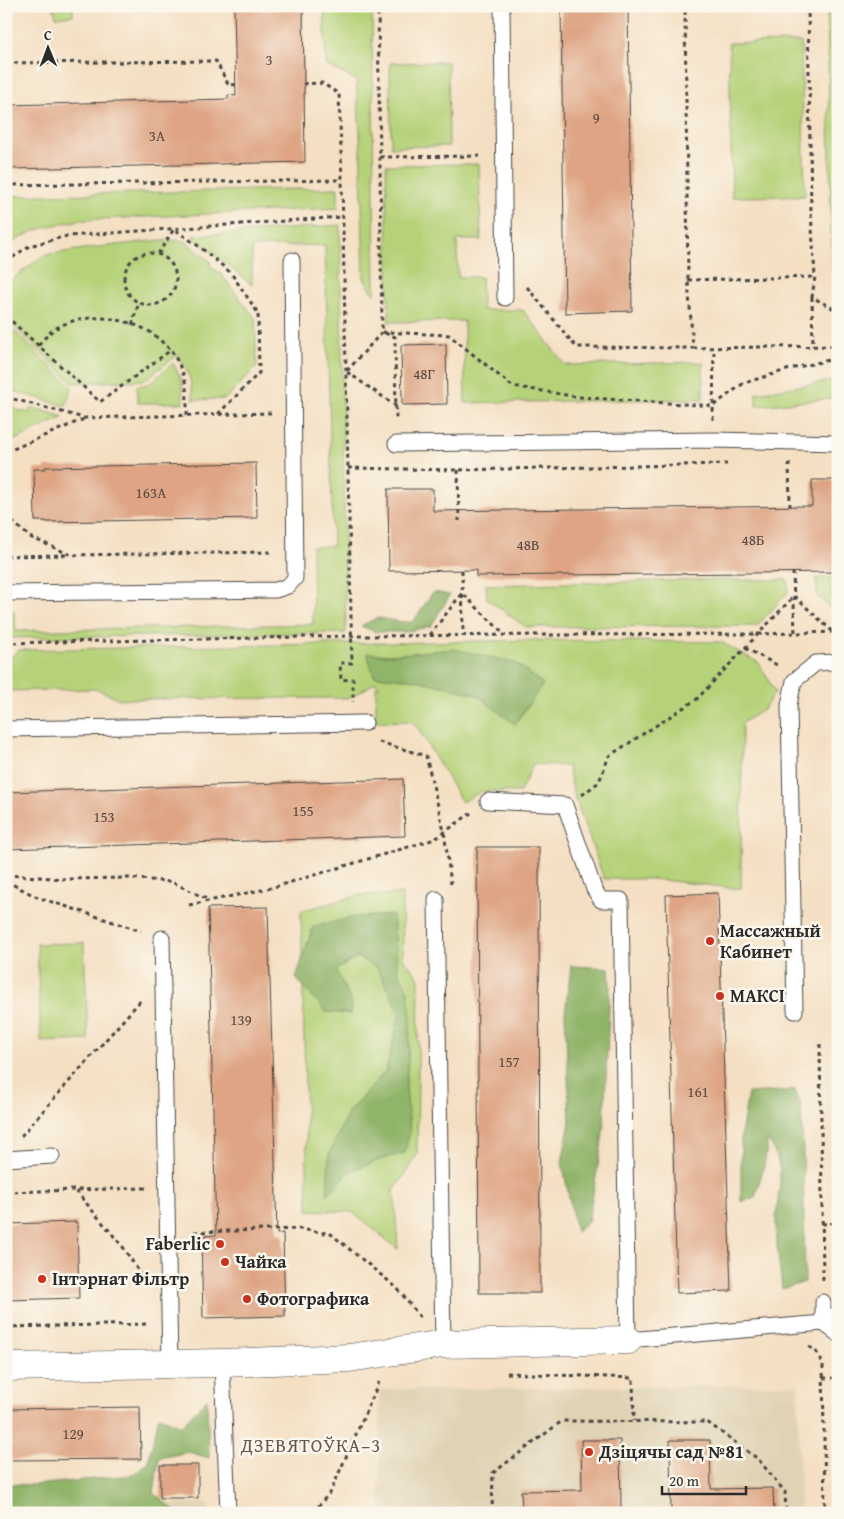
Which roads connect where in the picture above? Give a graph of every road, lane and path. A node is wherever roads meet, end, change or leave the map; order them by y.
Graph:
1 (378, 6) edge
2 (502, 6) edge
3 (685, 6) edge
4 (808, 6) edge
5 (6, 63) edge
6 (303, 84) dead end
7 (236, 85) dead end
8 (503, 155) junction
9 (380, 157) junction
10 (342, 180) junction
11 (6, 185) edge
12 (343, 217) junction
13 (174, 229) junction
14 (158, 254) junction
15 (292, 260) dead end
16 (6, 262) edge
17 (815, 277) junction
18 (688, 280) junction
19 (526, 285) dead end
20 (812, 297) junction
21 (505, 298) dead end
22 (140, 302) junction
23 (838, 311) edge
24 (6, 316) edge
25 (132, 325) junction
26 (382, 332) junction
27 (38, 345) junction
28 (813, 346) junction
29 (838, 346) edge
30 (693, 348) junction
31 (714, 348) junction
32 (171, 350) junction
33 (838, 358) edge
34 (346, 371) junction
35 (6, 397) edge
36 (396, 406) junction
37 (713, 406) junction
38 (294, 413) junction
39 (217, 415) junction
40 (187, 416) junction
41 (84, 418) junction
42 (838, 443) edge
43 (396, 444) joint
44 (6, 452) edge
45 (780, 463) dead end
46 (731, 464) dead end
47 (348, 468) junction
48 (458, 470) junction
49 (790, 506) dead end
50 (6, 516) edge
51 (459, 522) dead end
52 (275, 552) dead end
53 (71, 555) junction
54 (6, 556) edge
55 (462, 570) dead end
56 (793, 572) dead end
57 (462, 593) junction
58 (6, 594) edge
59 (794, 596) junction
60 (832, 632) junction
61 (838, 632) edge
62 (757, 634) junction
63 (795, 634) junction
64 (429, 635) junction
65 (463, 635) junction
66 (505, 635) junction
67 (352, 636) junction
68 (6, 643) edge
69 (745, 648) dead end
70 (838, 662) edge
71 (799, 676) junction
72 (353, 693) dead end
73 (365, 723) dead end
74 (6, 729) edge
75 (379, 742) dead end
76 (488, 801) dead end
77 (6, 875) edge
78 (6, 881) edge
79 (452, 888) dead end
80 (436, 899) dead end
81 (209, 900) dead end
82 (162, 938) joint
83 (163, 975) junction
84 (794, 1011) dead end
85 (820, 1044) dead end
86 (19, 1138) dead end
87 (52, 1156) dead end
88 (6, 1159) edge
89 (134, 1189) dead end
90 (75, 1190) junction
91 (6, 1192) edge
92 (838, 1223) edge
93 (822, 1224) junction
94 (194, 1232) dead end
95 (823, 1302) joint
96 (838, 1313) edge
97 (422, 1318) dead end
98 (169, 1320) junction
99 (823, 1323) junction
100 (6, 1327) edge
101 (838, 1334) edge
102 (628, 1340) junction
103 (444, 1344) junction
104 (170, 1364) junction
105 (222, 1364) junction
106 (6, 1367) edge
107 (498, 1372) dead end
108 (838, 1378) edge
109 (380, 1380) dead end
110 (634, 1421) junction
111 (228, 1513) edge
112 (313, 1513) edge
113 (492, 1513) edge
114 (786, 1513) edge
115 (825, 1513) edge

1 - 9 path
2 - 8 lane
3 - 18 path
4 - 17 path
5 - 7 path
6 - 10 path
8 - 9 path
8 - 21 lane
9 - 26 path
10 - 11 path
10 - 12 path
12 - 13 path
12 - 34 path
13 - 14 path
13 - 16 path
13 - 39 path
14 - 22 path
14 - 22 path
15 - 38 lane
17 - 18 path
17 - 20 path
18 - 30 path
19 - 30 path
20 - 23 path
20 - 28 path
22 - 25 path
24 - 27 path
25 - 27 path
25 - 32 path
26 - 34 path
26 - 36 path
26 - 37 path
27 - 32 path
28 - 29 path
28 - 31 path
30 - 31 path
31 - 37 path
32 - 40 path
33 - 37 path
34 - 36 path
34 - 47 path
35 - 41 path
36 - 43 path
38 - 39 path
38 - 58 lane
39 - 40 path
40 - 41 path
41 - 44 path
42 - 43 lane
45 - 49 path
46 - 48 path
47 - 48 path
47 - 67 path
48 - 51 path
50 - 53 path
52 - 53 path
53 - 54 path
55 - 57 path
56 - 59 path
57 - 64 path
57 - 65 path
57 - 66 path
59 - 60 path
59 - 62 path
59 - 63 path
60 - 61 path
60 - 63 path
62 - 63 path
62 - 66 path
64 - 65 path
64 - 67 path
65 - 66 path
67 - 68 path
67 - 72 path
69 - 71 path
70 - 71 lane
71 - 84 lane
73 - 74 lane
75 - 79 path
76 - 102 lane
77 - 81 path
78 - 82 path
80 - 103 lane
82 - 83 lane
83 - 86 path
83 - 98 lane
85 - 93 path
87 - 88 lane
89 - 90 path
90 - 91 path
90 - 98 path
92 - 93 path
93 - 95 path
94 - 97 path
95 - 99 lane
96 - 99 lane
98 - 100 path
98 - 104 lane
99 - 101 lane
99 - 102 lane
102 - 103 street
103 - 105 street
104 - 105 street
104 - 106 street
105 - 111 lane
107 - 110 path
108 - 115 path
109 - 112 path
110 - 113 path
110 - 114 path

